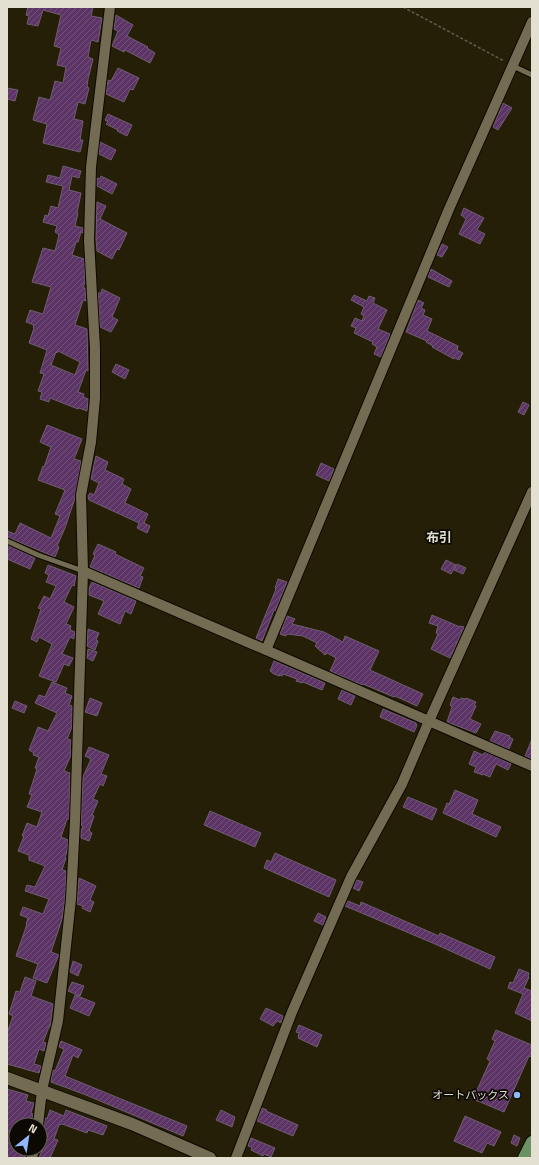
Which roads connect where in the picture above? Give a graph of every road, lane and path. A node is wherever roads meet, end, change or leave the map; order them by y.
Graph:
1 (110, 7) edge
2 (403, 7) edge
3 (532, 22) edge
4 (513, 66) junction
5 (532, 75) edge
6 (532, 492) edge
7 (7, 541) edge
8 (83, 571) junction
9 (266, 650) junction
10 (429, 721) junction
11 (532, 766) edge
12 (7, 1078) edge
13 (42, 1090) junction
14 (39, 1117) edge
15 (532, 1142) edge
16 (210, 1158) edge
17 (236, 1158) edge
18 (524, 1158) edge

1 - 8 street
2 - 4 path
3 - 4 street
4 - 5 lane
4 - 9 street
6 - 10 street
7 - 8 lane
8 - 9 street
8 - 13 street
9 - 10 street
10 - 11 street
10 - 17 street
12 - 13 street
13 - 14 street
13 - 16 street
15 - 18 highway

